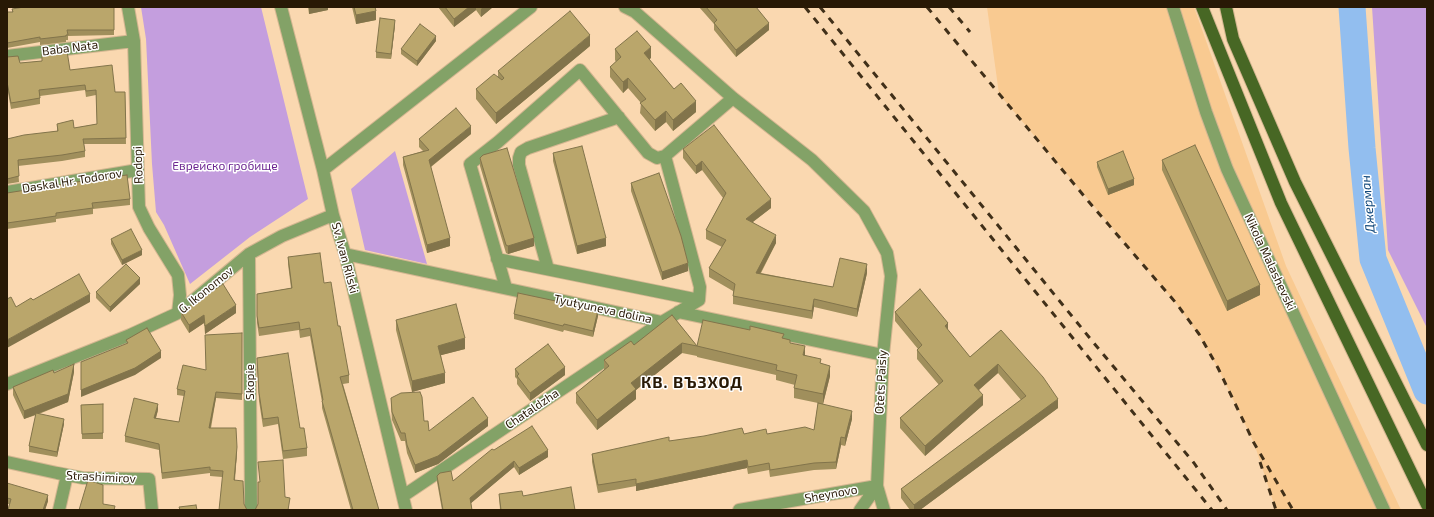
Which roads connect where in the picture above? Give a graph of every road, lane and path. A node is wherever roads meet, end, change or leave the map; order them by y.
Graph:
1 (128, 7) edge
2 (281, 7) edge
3 (531, 7) edge
4 (625, 7) edge
5 (1173, 7) edge
6 (1202, 7) edge
7 (1226, 7) edge
8 (134, 41) junction
9 (7, 56) edge
10 (733, 98) junction
11 (619, 117) junction
12 (665, 156) junction
13 (138, 170) junction
14 (323, 170) junction
15 (7, 192) edge
16 (333, 215) junction
17 (249, 254) junction
18 (345, 254) junction
19 (497, 259) junction
20 (548, 270) junction
21 (506, 288) junction
22 (699, 300) junction
23 (678, 312) junction
24 (178, 313) junction
25 (662, 322) junction
26 (882, 354) junction
27 (7, 384) edge
28 (1427, 445) edge
29 (7, 462) edge
30 (67, 475) junction
31 (877, 486) junction
32 (403, 496) junction
33 (1427, 505) edge
34 (59, 510) edge
35 (152, 510) edge
36 (251, 510) edge
37 (406, 510) edge
38 (739, 510) edge
39 (860, 510) edge
40 (884, 510) edge
41 (1384, 510) edge

1 - 8 street, Rodopi
2 - 14 street, Sv. Ivan Rilski
3 - 14 street
4 - 10 street, Otets Paisiy
5 - 41 street, Nikola Malashevski
6 - 33 main road
7 - 28 main road
8 - 9 street, Baba Nata
8 - 13 street, Rodopi
10 - 12 street
10 - 26 street, Otets Paisiy
11 - 12 street
11 - 19 street
11 - 20 street
12 - 22 street
13 - 15 street, Daskal Hr. Todorov
13 - 24 street, Rodopi
14 - 16 street, Sv. Ivan Rilski
16 - 17 street, G. Ikonomov
16 - 18 street, Sv. Ivan Rilski
17 - 24 street, G. Ikonomov
17 - 36 street, Skopie
18 - 21 street, Tyutyuneva dolina
18 - 32 street, Sv. Ivan Rilski
19 - 20 street
19 - 21 street
20 - 22 street
21 - 25 street, Tyutyuneva dolina
22 - 23 street, Tyutyuneva dolina
23 - 25 street, Tyutyuneva dolina
23 - 26 street
24 - 27 street, G. Ikonomov
25 - 32 street, Chataldzha
26 - 31 street, Otets Paisiy
29 - 30 street, Strashimirov
30 - 34 street
30 - 35 street, Strashimirov
31 - 38 street, Sheynovo
31 - 39 street
31 - 40 street, Otets Paisiy
32 - 37 street, Sv. Ivan Rilski

